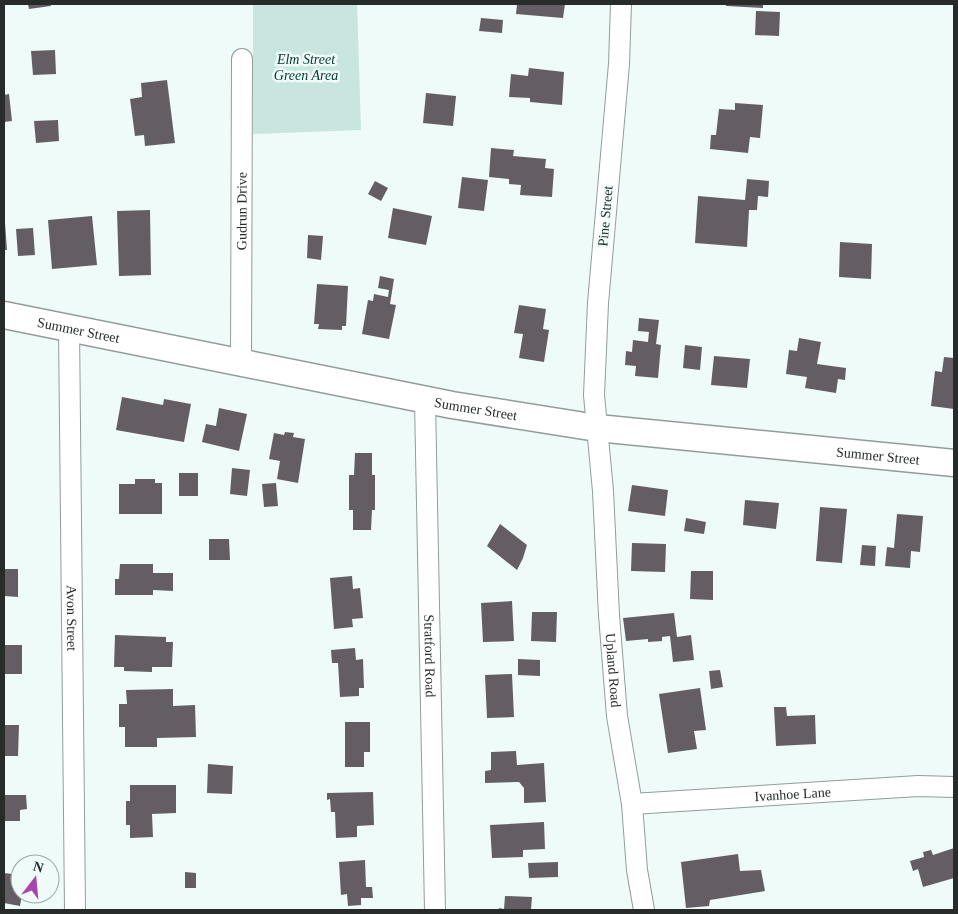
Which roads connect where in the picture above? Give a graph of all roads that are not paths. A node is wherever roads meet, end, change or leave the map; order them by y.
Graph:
1 (621, 4) edge
2 (242, 59) dead end
3 (4, 315) edge
4 (69, 327) junction
5 (241, 363) junction
6 (425, 400) junction
7 (598, 428) junction
8 (954, 463) edge
9 (954, 788) edge
10 (632, 804) junction
11 (75, 910) edge
12 (435, 910) edge
13 (644, 910) edge

1 - 7 street, Pine Street
2 - 5 street, Gudrun Drive
3 - 4 street, Summer Street
4 - 5 street, Summer Street
4 - 11 street, Avon Street
5 - 6 street, Summer Street
6 - 7 street, Summer Street
6 - 12 street, Stratford Road
7 - 8 street, Summer Street
7 - 10 street, Upland Road
9 - 10 street, Ivanhoe Lane
10 - 13 street, Upland Road

